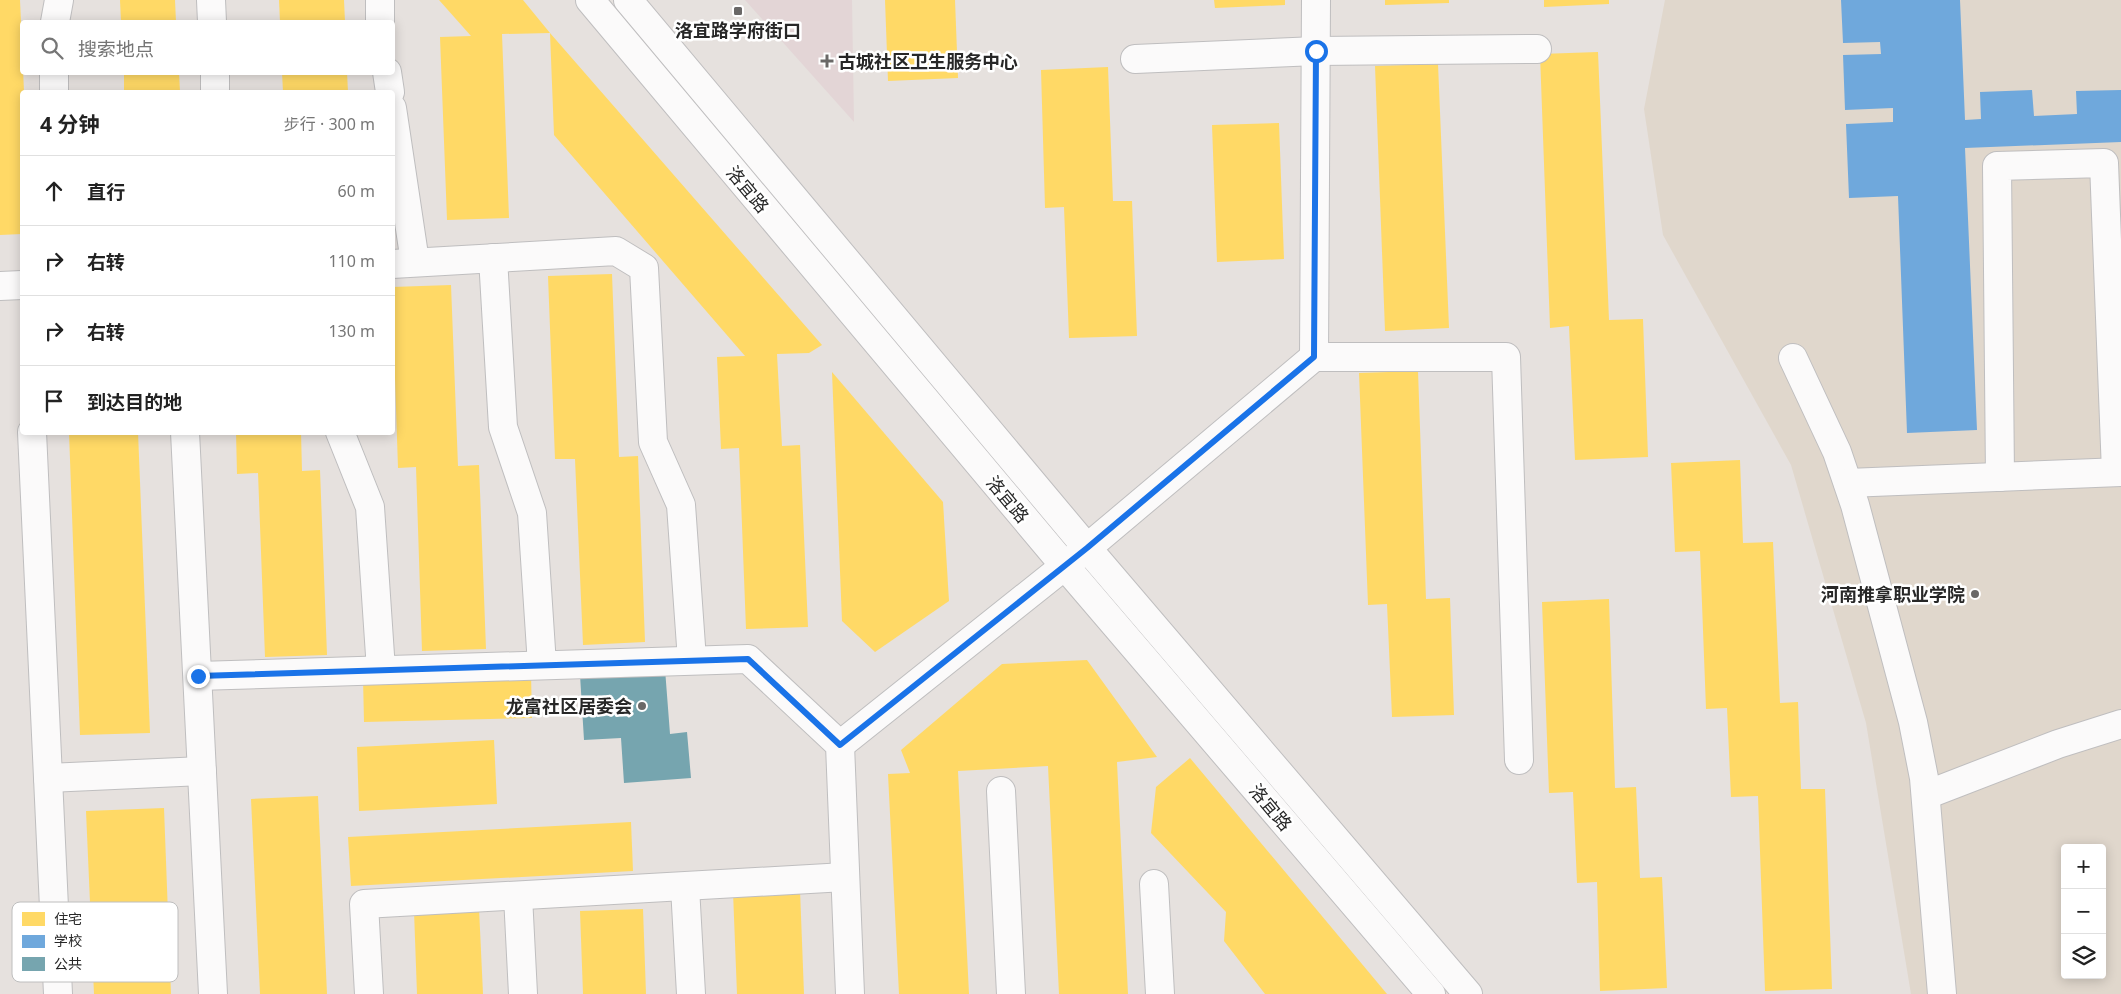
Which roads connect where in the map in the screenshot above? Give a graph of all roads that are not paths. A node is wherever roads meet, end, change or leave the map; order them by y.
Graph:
1 (59, 0) edge
2 (211, 0) edge
3 (380, 0) edge
4 (590, 0) edge
5 (628, 0) edge
6 (1316, 0) edge
7 (55, 20) edge
8 (212, 20) edge
9 (380, 20) edge
10 (1538, 49) dead end
11 (1316, 51) junction
12 (1135, 59) dead end
13 (54, 75) edge
14 (214, 75) edge
15 (387, 75) edge
16 (54, 90) edge
17 (215, 90) edge
18 (390, 90) edge
19 (395, 147) edge
20 (493, 258) junction
21 (404, 263) edge
22 (20, 285) edge
23 (0, 286) edge
24 (1314, 357) junction
25 (1793, 358) dead end
26 (32, 435) edge
27 (185, 435) edge
28 (341, 435) edge
29 (2118, 472) edge
30 (2000, 477) junction
31 (1848, 483) junction
32 (1087, 548) junction
33 (1065, 566) junction
34 (692, 660) junction
35 (542, 665) junction
36 (382, 670) junction
37 (198, 676) junction
38 (2121, 724) edge
39 (840, 745) junction
40 (1519, 760) dead end
41 (202, 771) junction
42 (48, 778) junction
43 (1001, 791) dead end
44 (1926, 795) junction
45 (845, 878) junction
46 (1154, 884) dead end
47 (685, 886) junction
48 (518, 896) junction
49 (54, 902) edge
50 (213, 994) edge
51 (368, 994) edge
52 (523, 994) edge
53 (691, 994) edge
54 (850, 994) edge
55 (1011, 994) edge
56 (1160, 994) edge
57 (1431, 994) edge
58 (1468, 994) edge
59 (1942, 994) edge

1 - 7 street
2 - 8 street
3 - 9 street
4 - 33 street, 洛宜路
5 - 32 street, 洛宜路
6 - 11 street
10 - 11 street
11 - 12 street
11 - 24 street
13 - 16 street
14 - 17 street
15 - 18 street
19 - 21 street
20 - 21 street
20 - 34 street
20 - 35 street
22 - 23 street
24 - 32 street
24 - 40 street
25 - 31 street
26 - 42 street
27 - 37 street
28 - 36 street
29 - 30 street
29 - 30 street
30 - 31 street
31 - 44 street
32 - 33 street
32 - 58 street, 洛宜路
33 - 39 street
33 - 57 street, 洛宜路
34 - 35 street
34 - 39 street
35 - 36 street
36 - 37 street
37 - 41 street
38 - 44 street
39 - 45 street
41 - 42 street
41 - 50 street
42 - 49 street
43 - 55 street
44 - 59 street
45 - 47 street
45 - 54 street
46 - 56 street
47 - 48 street
47 - 53 street
48 - 51 street
48 - 52 street

